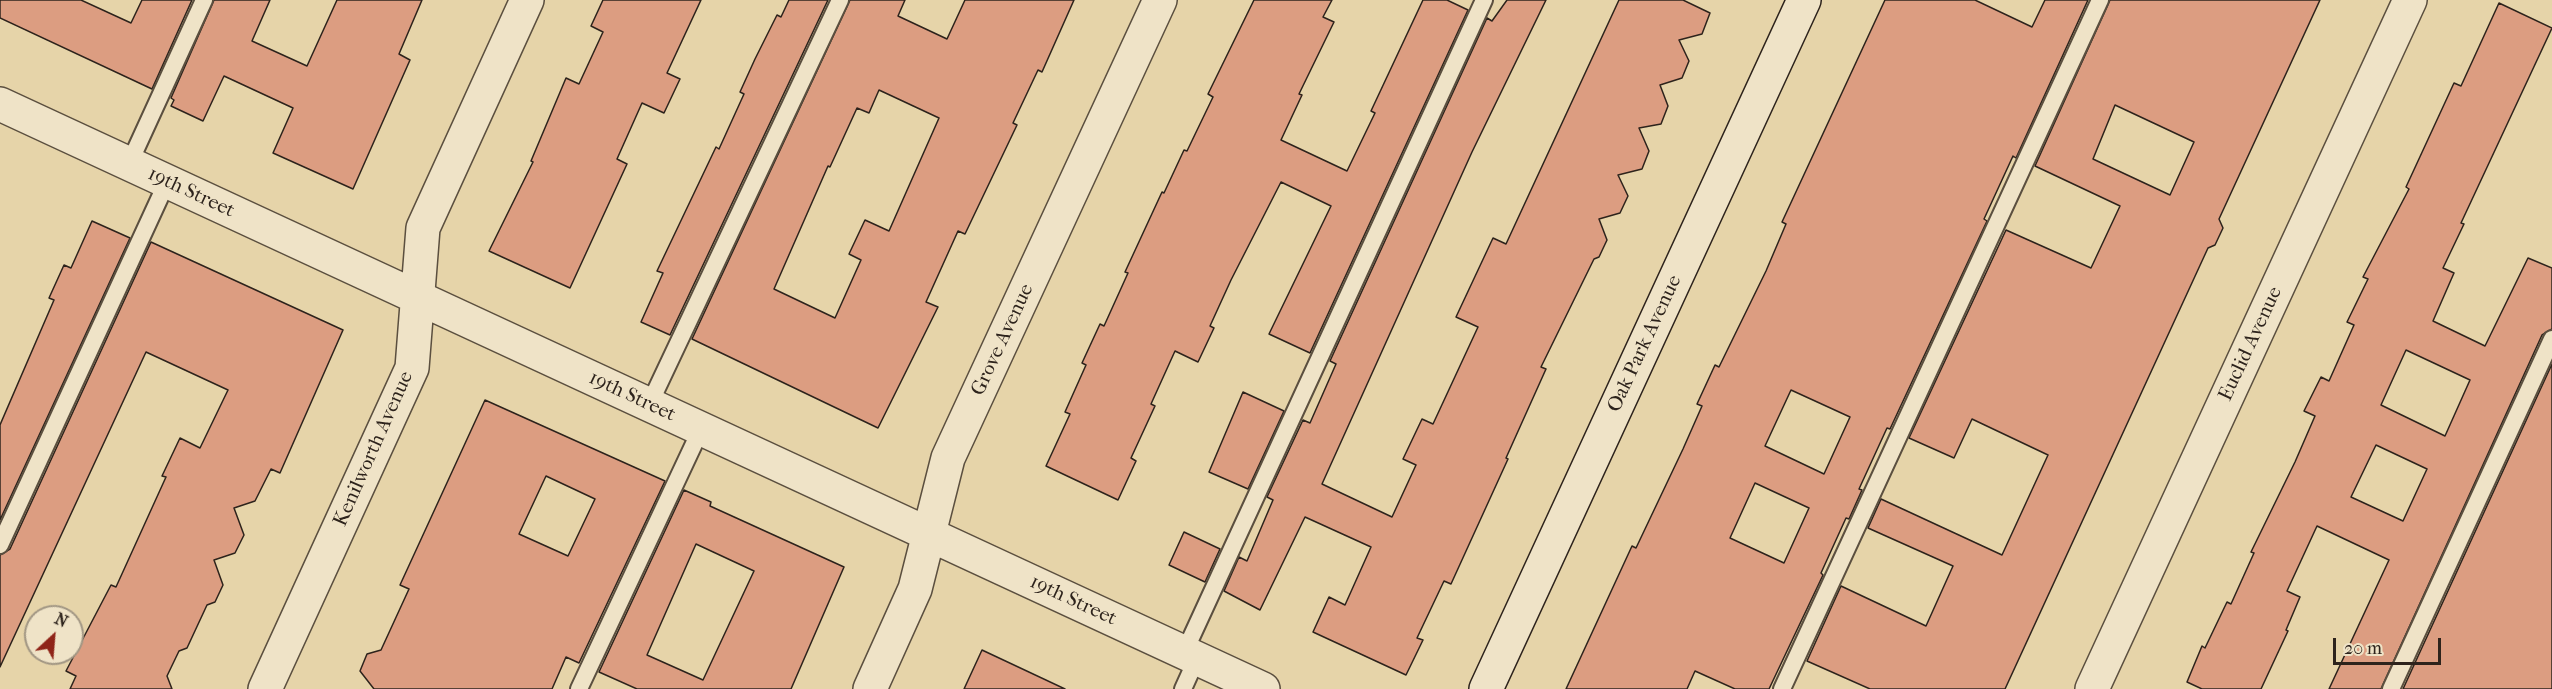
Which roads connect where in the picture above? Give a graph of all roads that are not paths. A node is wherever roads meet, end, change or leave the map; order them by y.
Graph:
1 (204, 0) edge
2 (527, 0) edge
3 (840, 0) edge
4 (1160, 0) edge
5 (1484, 0) edge
6 (1804, 0) edge
7 (2100, 0) edge
8 (2410, 0) edge
9 (0, 105) edge
10 (129, 164) junction
11 (167, 182) junction
12 (417, 297) junction
13 (2552, 339) edge
14 (649, 405) junction
15 (701, 429) junction
16 (929, 534) junction
17 (0, 544) edge
18 (1191, 656) junction
19 (266, 689) edge
20 (579, 689) edge
21 (870, 689) edge
22 (1183, 689) edge
23 (1263, 689) edge
24 (1486, 689) edge
25 (1782, 689) edge
26 (2091, 689) edge
27 (2391, 689) edge

1 - 10 lane
2 - 12 street, Kenilworth Avenue
3 - 14 lane
4 - 16 street, Grove Avenue
5 - 18 lane
6 - 24 street, Oak Park Avenue
7 - 25 lane
8 - 26 street, Euclid Avenue
9 - 10 street, 19th Street
10 - 11 street, 19th Street
11 - 12 street, 19th Street
11 - 17 lane
12 - 14 street, 19th Street
12 - 19 street, Kenilworth Avenue
13 - 27 lane
14 - 15 street, 19th Street
15 - 16 street, 19th Street
15 - 20 lane
16 - 18 street, 19th Street
16 - 21 street, Grove Avenue
18 - 22 lane
18 - 23 street, 19th Street

